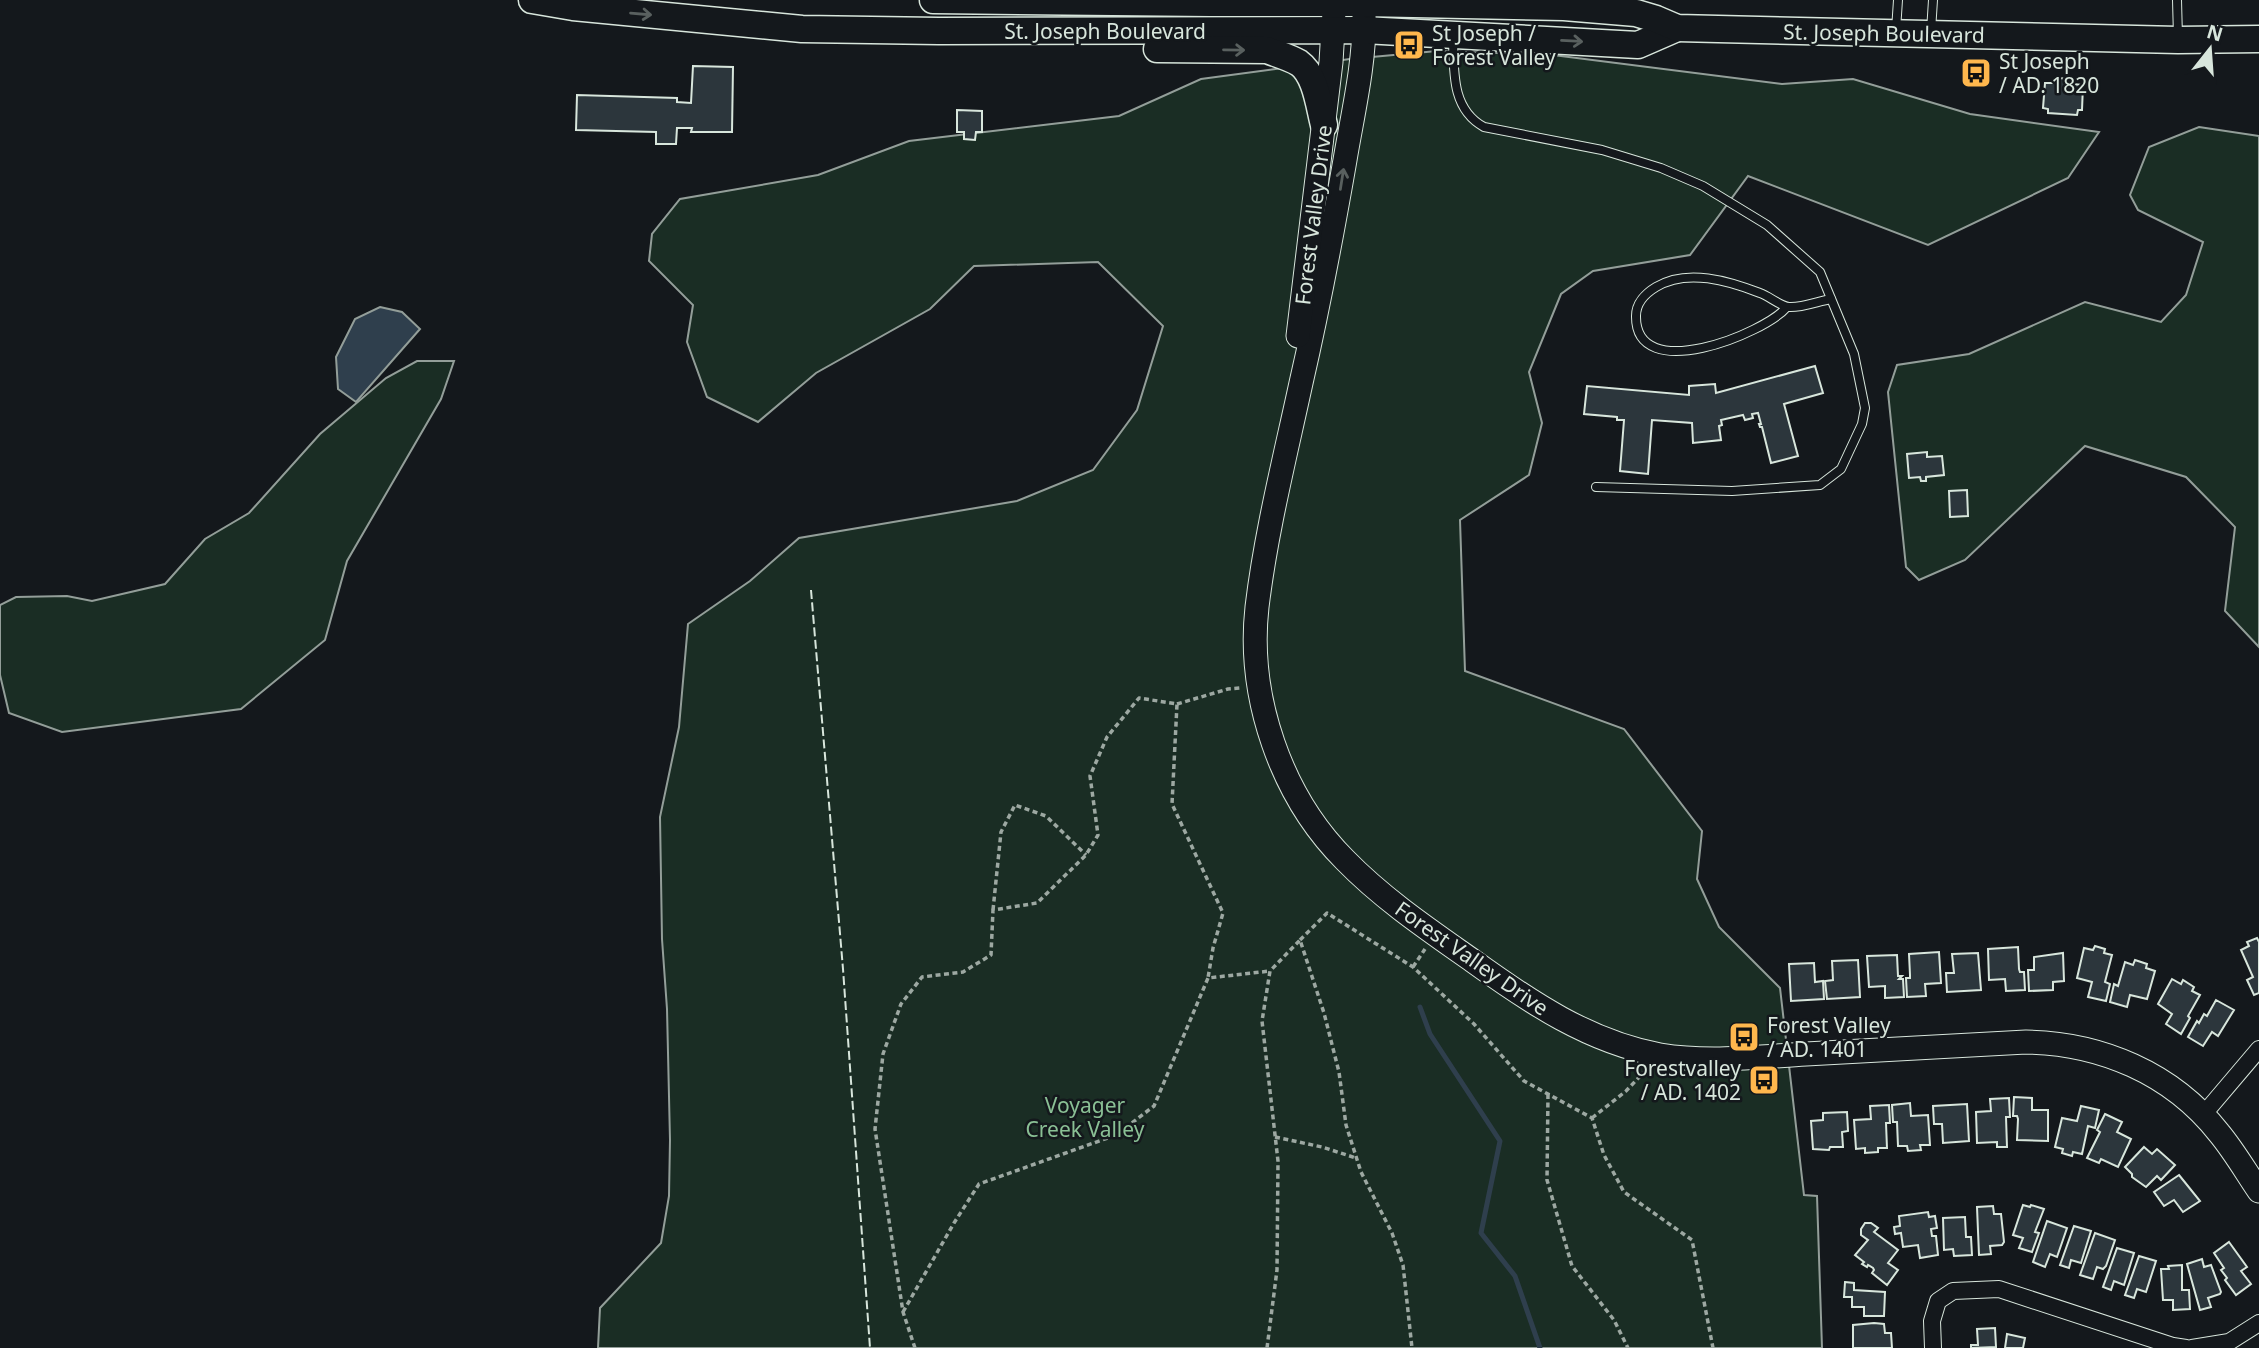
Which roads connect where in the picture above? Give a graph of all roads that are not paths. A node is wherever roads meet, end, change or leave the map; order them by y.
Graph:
1 (532, 0) edge
2 (933, 0) edge
3 (1898, 0) edge
4 (1933, 0) edge
5 (2177, 0) edge
6 (1363, 1) edge
7 (1215, 2) edge
8 (1334, 2) edge
9 (1557, 3) edge
10 (573, 4) edge
11 (1677, 28) junction
12 (802, 29) junction
13 (1364, 30) junction
14 (1333, 31) junction
15 (1896, 33) junction
16 (1453, 34) junction
17 (1931, 34) junction
18 (2259, 39) edge
19 (2178, 40) junction
20 (1324, 125) junction
21 (1831, 299) junction
22 (1787, 307) junction
23 (1291, 427) junction
24 (1596, 487) dead end
25 (2259, 1049) edge
26 (2203, 1115) junction
27 (2259, 1191) edge
28 (2259, 1323) edge
29 (1933, 1348) edge
30 (2186, 1348) edge
31 (2192, 1348) edge

1 - 10 main road, St. Joseph Boulevard
2 - 7 main road, St. Joseph Boulevard
3 - 15 lane
4 - 17 lane
5 - 19 lane
6 - 8 main road, St. Joseph Boulevard
6 - 9 main road, St. Joseph Boulevard
6 - 13 street, Forest Valley Drive
7 - 8 main road, St. Joseph Boulevard
8 - 14 street, Forest Valley Drive
9 - 11 main road, St. Joseph Boulevard
10 -> 12 main road, St. Joseph Boulevard
11 - 15 main road, St. Joseph Boulevard
16 -> 11 main road, St. Joseph Boulevard
12 - 14 main road, St. Joseph Boulevard
12 -> 20 main road
13 - 14 main road, St. Joseph Boulevard
13 - 16 main road, St. Joseph Boulevard
23 -> 13 street, Forest Valley Drive
14 - 20 street, Forest Valley Drive
15 - 17 main road, St. Joseph Boulevard
16 - 21 lane
17 - 19 main road, St. Joseph Boulevard
18 - 19 main road, St. Joseph Boulevard
20 - 23 street, Forest Valley Drive
21 - 22 lane
21 - 24 lane
22 - 22 lane
23 - 26 street, Forest Valley Drive
25 - 26 street
26 - 27 street, Forest Valley Drive
28 - 31 street
29 - 30 street

